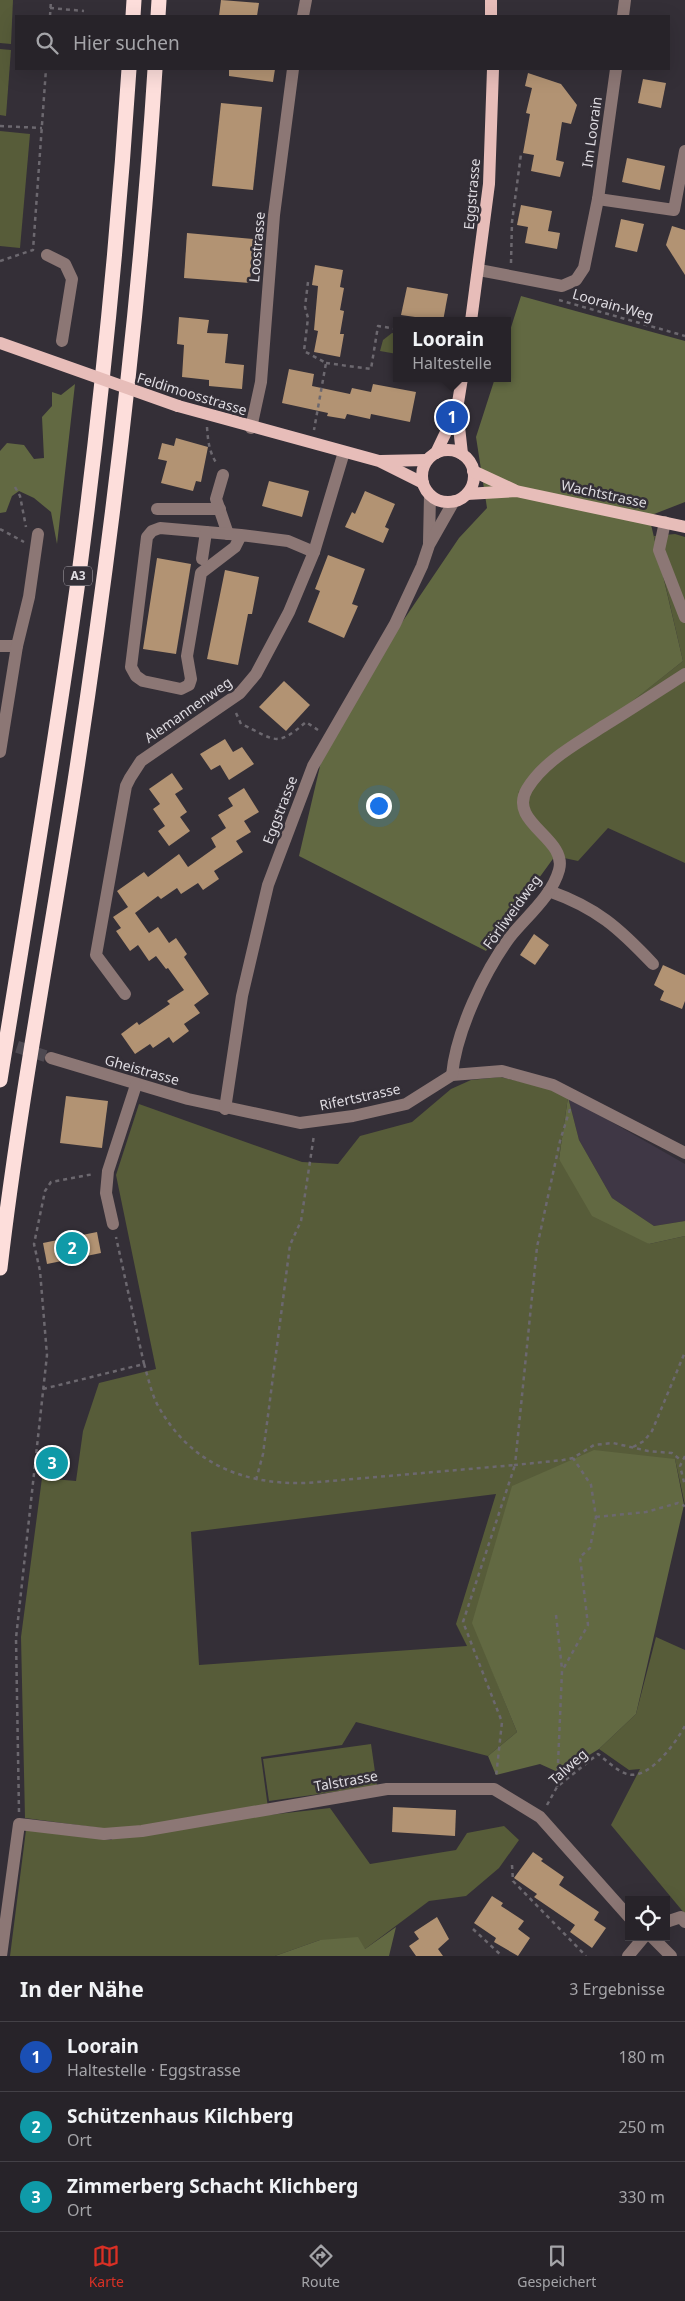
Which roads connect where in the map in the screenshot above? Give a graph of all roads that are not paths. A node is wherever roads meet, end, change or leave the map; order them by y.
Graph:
1 (134, 0) edge
2 (159, 0) edge
3 (306, 0) edge
4 (490, 0) edge
5 (625, 0) edge
6 (133, 15) edge
7 (158, 15) edge
8 (303, 15) edge
9 (491, 15) edge
10 (623, 15) edge
11 (129, 70) edge
12 (155, 70) edge
13 (293, 70) edge
14 (493, 70) edge
15 (616, 70) edge
16 (685, 151) edge
17 (598, 199) junction
18 (47, 256) dead end
19 (479, 270) junction
20 (472, 317) edge
21 (62, 341) dead end
22 (0, 343) edge
23 (461, 382) edge
24 (456, 409) junction
25 (251, 428) junction
26 (344, 452) junction
27 (462, 454) junction
28 (432, 457) junction
29 (379, 461) junction
30 (473, 471) junction
31 (223, 475) road end
32 (423, 483) junction
33 (516, 491) junction
34 (467, 494) junction
35 (430, 495) junction
36 (454, 501) junction
37 (157, 509) dead end
38 (220, 510) junction
39 (665, 522) junction
40 (685, 527) edge
41 (206, 532) junction
42 (38, 534) dead end
43 (235, 535) junction
44 (429, 545) junction
45 (314, 552) junction
46 (202, 559) dead end
47 (685, 617) edge
48 (0, 646) edge
49 (17, 646) junction
50 (685, 674) edge
51 (0, 752) edge
52 (549, 891) junction
53 (653, 964) dead end
54 (125, 994) dead end
55 (51, 1058) tunnel mouth
56 (452, 1075) junction
57 (0, 1080) edge
58 (136, 1085) junction
59 (226, 1109) junction
60 (685, 1153) edge
61 (113, 1224) road end
62 (0, 1268) edge
63 (625, 1913) edge
64 (670, 1921) edge
65 (685, 1922) edge
66 (641, 1941) edge
67 (656, 1941) edge
68 (2, 1956) edge
69 (628, 1956) edge
70 (671, 1956) edge

1 - 6 highway
2 - 7 highway
3 - 8 street
4 - 9 main road
5 - 10 street
11 - 57 highway, A3
12 - 62 highway, A3
13 - 25 street, Loostrasse
14 - 19 main road, Eggstrasse
15 - 17 street, Im Loorain
16 - 17 street
17 - 19 street, Im Loorain
18 - 21 street
19 - 20 main road, Eggstrasse
22 - 25 main road, Feldimoosstrasse, bridge
23 - 24 main road
24 - 27 main road
24 - 28 main road
25 - 26 main road, Feldimoosstrasse
26 - 29 main road, Feldimoosstrasse
26 - 45 street, Alemannenweg
27 - 28 main road
27 - 30 main road
28 - 29 main road, Feldimoosstrasse
28 - 32 main road
29 - 32 main road, Feldimoosstrasse
30 - 33 main road, Wachtstrasse
30 - 34 main road
31 - 38 street
32 - 35 main road
33 - 34 main road, Wachtstrasse
33 - 39 main road, Wachtstrasse
34 - 36 main road
35 - 36 main road
35 - 44 street, Eggstrasse
36 - 44 street, Eggstrasse
37 - 38 street
38 - 43 street
39 - 40 main road, Wachtstrasse
39 - 47 street
41 - 43 street
41 - 43 street
41 - 46 street
42 - 49 street
43 - 45 street
44 - 59 street, Eggstrasse
45 - 54 street, Alemannenweg
48 - 49 street
49 - 51 street
50 - 52 street, Förliweidweg
52 - 53 street
52 - 56 street, Förliweidweg
55 - 58 street, Gheistrasse
56 - 59 street, Rifertstrasse
56 - 60 street, Rifertstrasse
58 - 59 street, Gheistrasse
58 - 61 street
63 - 68 street, Talstrasse
64 - 65 street
66 - 69 street
67 - 70 street

